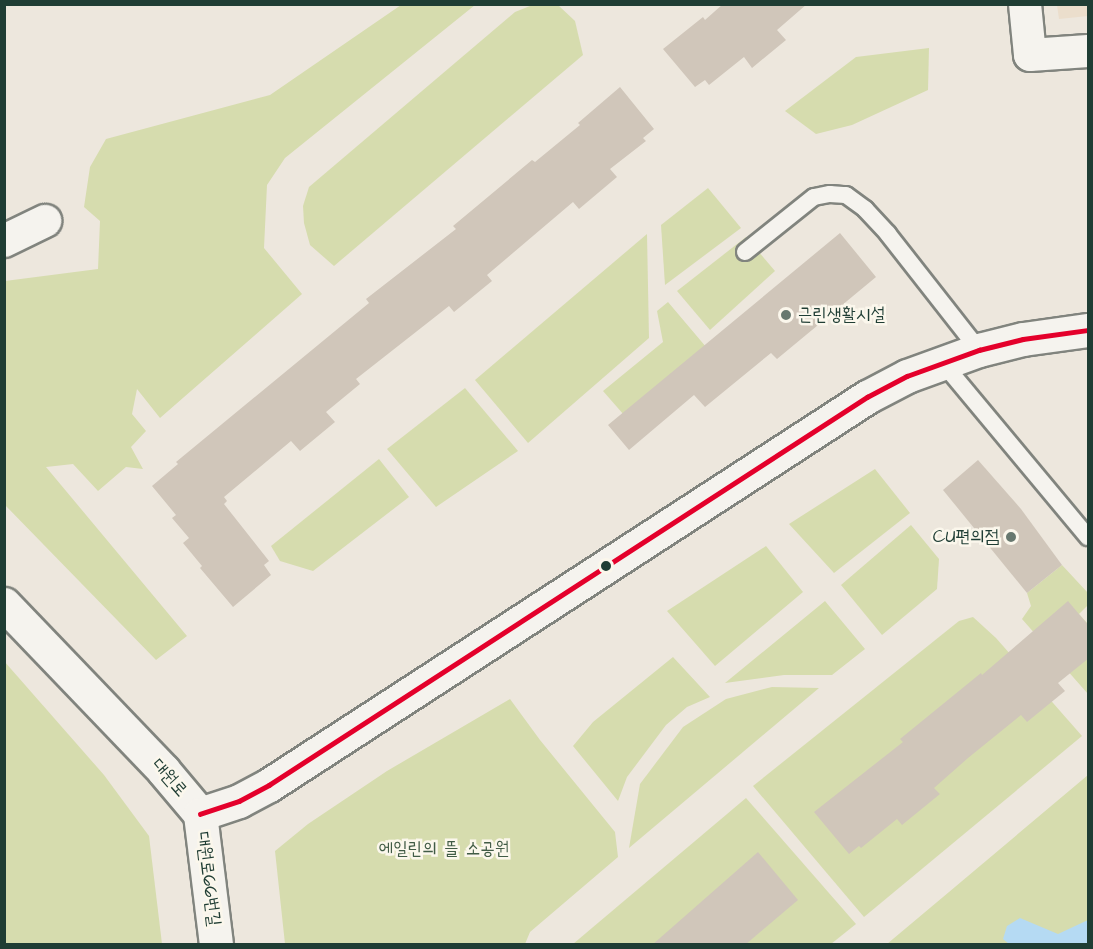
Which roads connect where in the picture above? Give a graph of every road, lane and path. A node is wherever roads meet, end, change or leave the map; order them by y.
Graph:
1 (1024, 4) edge
2 (1089, 51) edge
3 (45, 221) dead end
4 (4, 241) edge
5 (745, 252) dead end
6 (1089, 330) edge
7 (979, 350) junction
8 (942, 363) junction
9 (1089, 537) edge
10 (4, 604) edge
11 (200, 814) junction
12 (216, 945) edge

1 - 2 street
3 - 4 street
5 - 7 lane
6 - 7 street, 대원로
7 - 8 street, 대원로
8 - 9 lane
8 - 11 street, 대원로
10 - 11 street, 대원로
11 - 12 street, 대원로66번길

